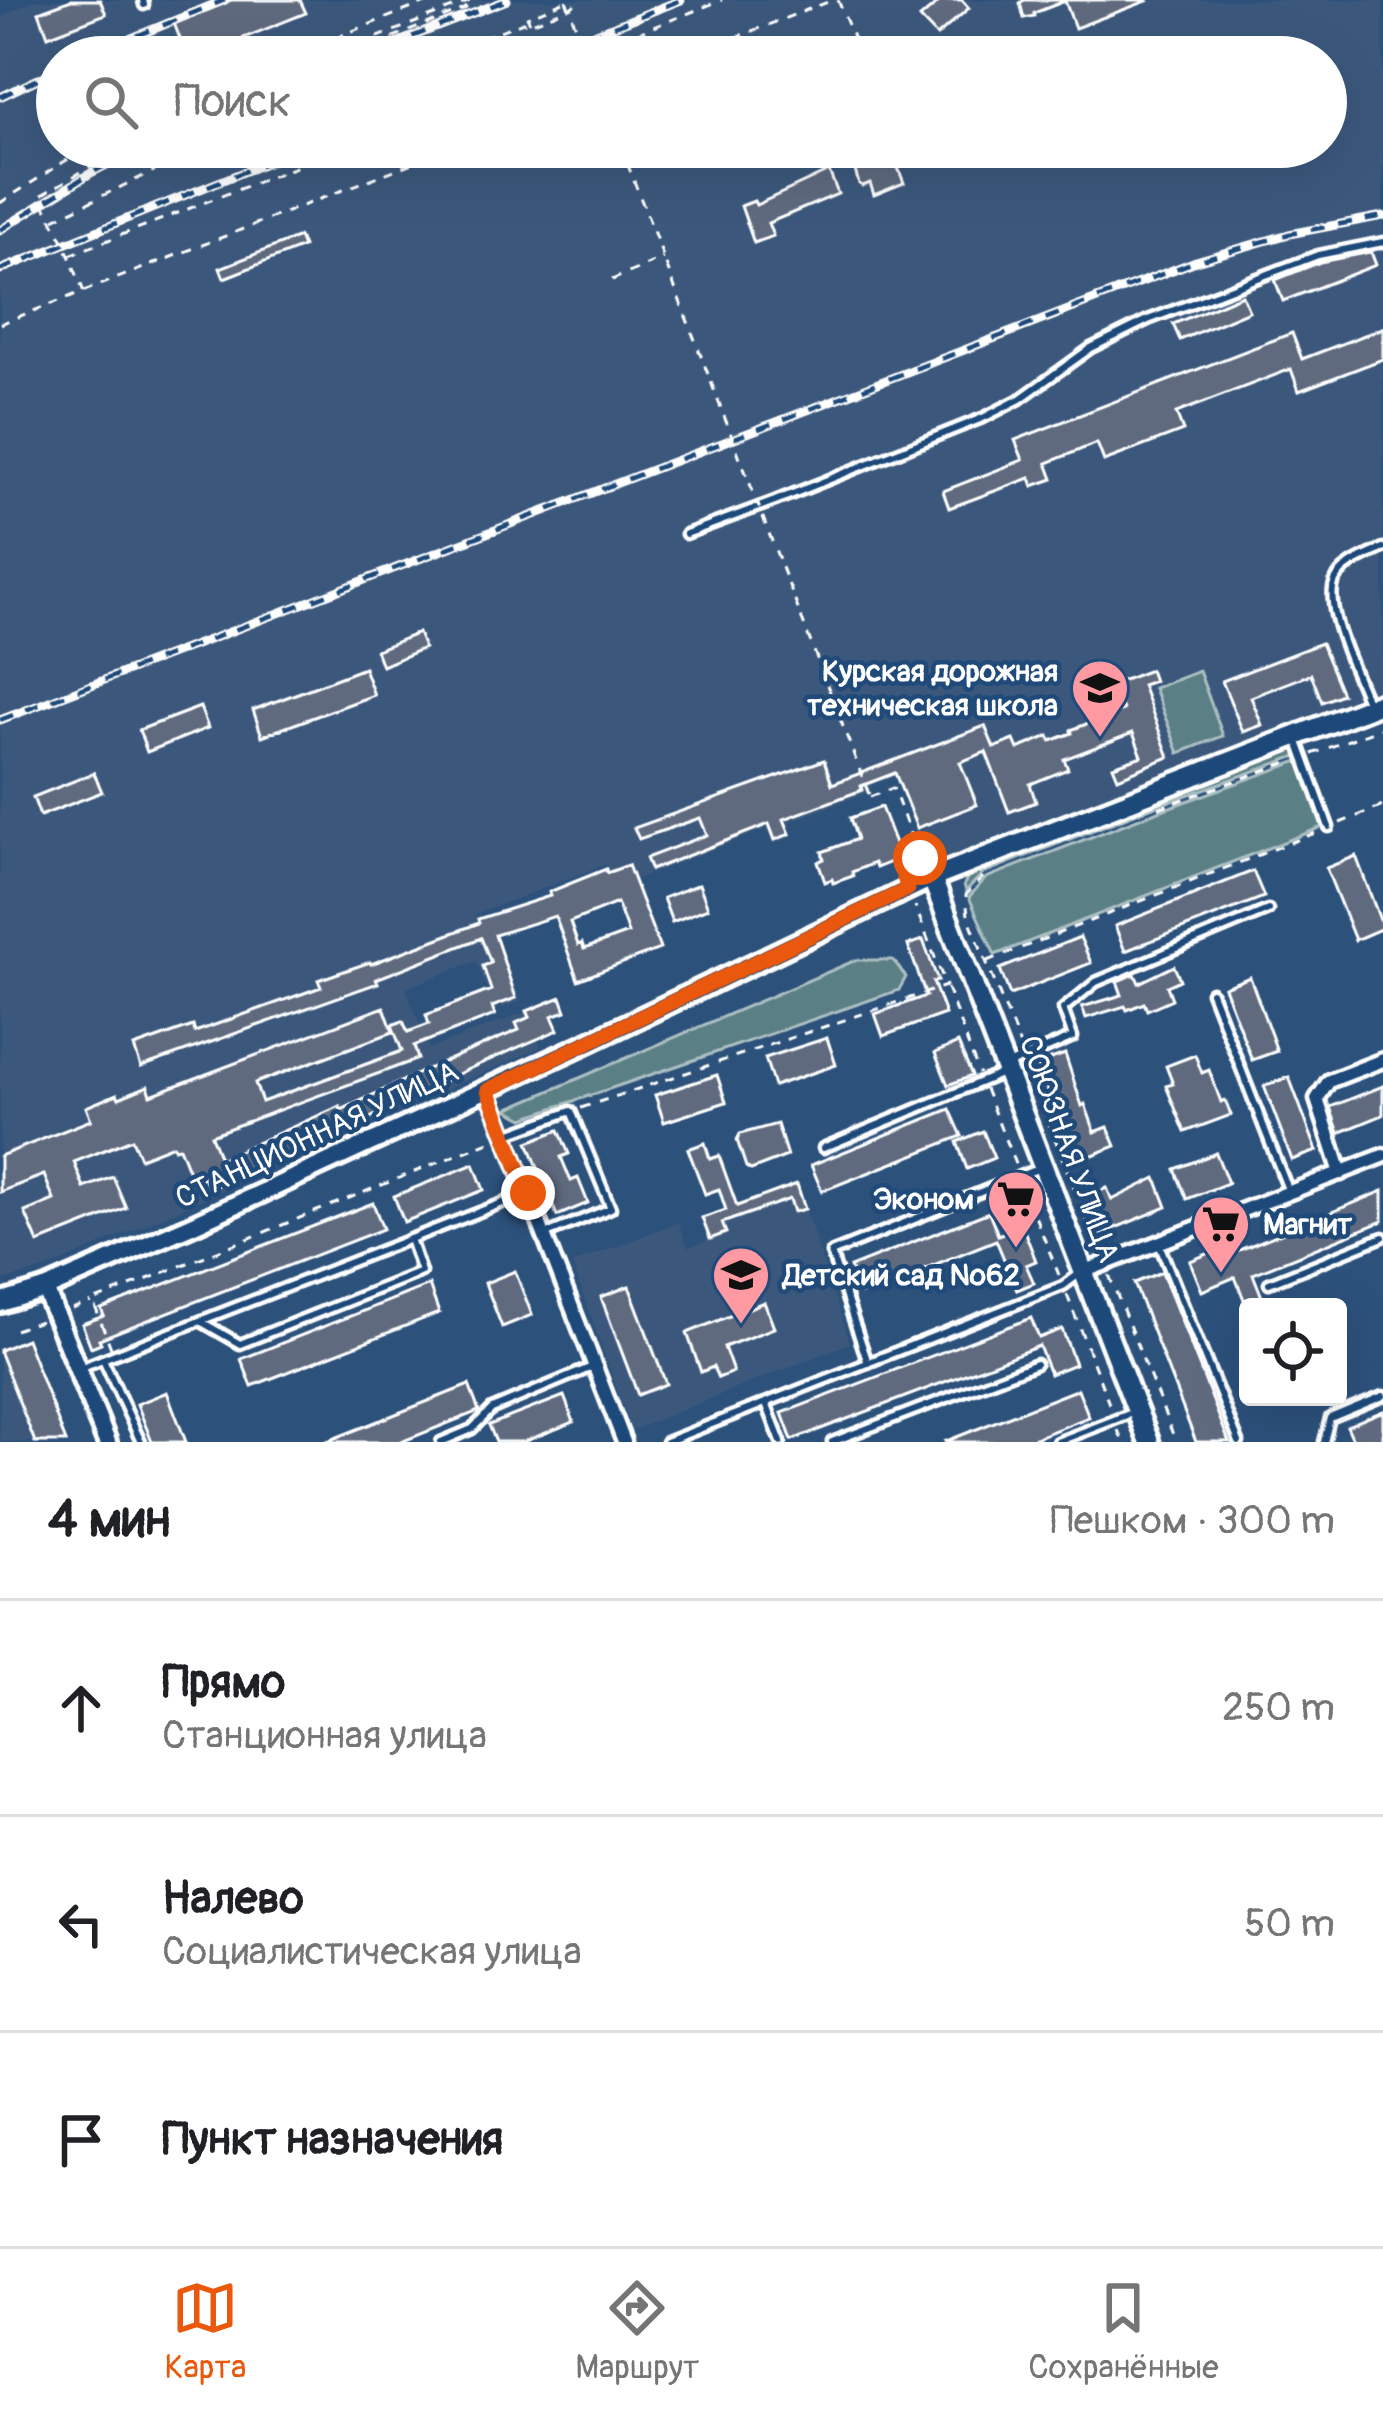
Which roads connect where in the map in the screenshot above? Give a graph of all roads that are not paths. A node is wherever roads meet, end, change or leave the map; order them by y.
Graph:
1 (1383, 242) edge
2 (686, 534) dead end
3 (1383, 548) edge
4 (1376, 705) edge
5 (1296, 736) junction
6 (1329, 827) road end
7 (932, 878) junction
8 (1268, 910) dead end
9 (1211, 992) dead end
10 (1383, 1060) edge
11 (1013, 1065) junction
12 (488, 1090) junction
13 (506, 1136) junction
14 (823, 1148) dead end
15 (1383, 1156) edge
16 (1044, 1166) junction
17 (1341, 1173) junction
18 (1289, 1192) junction
19 (528, 1193) junction
20 (544, 1235) junction
21 (1383, 1237) edge
22 (410, 1239) junction
23 (1158, 1241) junction
24 (1083, 1272) junction
25 (1269, 1283) dead end
26 (45, 1289) junction
27 (0, 1304) edge
28 (200, 1321) junction
29 (103, 1359) junction
30 (868, 1363) junction
31 (1036, 1364) dead end
32 (595, 1365) junction
33 (78, 1368) junction
34 (1383, 1396) edge
35 (766, 1403) junction
36 (1137, 1411) junction
37 (106, 1442) edge
38 (141, 1442) edge
39 (441, 1442) edge
40 (624, 1442) edge
41 (666, 1442) edge
42 (781, 1442) edge
43 (832, 1442) edge
44 (1057, 1442) edge
45 (1149, 1442) edge
46 (1239, 1442) edge
47 (1324, 1442) edge

1 - 2 lane
3 - 4 lane
4 - 5 main road, СТАНЦИОННАЯ УЛИЦА
5 - 6 lane
5 - 7 main road, СТАНЦИОННАЯ УЛИЦА
7 - 11 main road, СОЮЗНАЯ УЛИЦА
7 - 12 main road, СТАНЦИОННАЯ УЛИЦА
8 - 11 lane
9 - 18 lane
10 - 17 street
11 - 14 lane
11 - 16 main road, СОЮЗНАЯ УЛИЦА
12 - 13 street
12 - 26 main road, СТАНЦИОННАЯ УЛИЦА
13 - 19 street
13 - 20 lane
15 - 17 street
16 - 24 main road, СОЮЗНАЯ УЛИЦА
16 - 30 lane
17 - 18 street
18 - 23 street
19 - 20 street
19 - 22 lane
20 - 32 street
21 - 25 lane
22 - 28 lane
22 - 28 lane
23 - 24 street
23 - 46 lane
24 - 30 lane
24 - 36 main road, СОЮЗНАЯ УЛИЦА
26 - 27 main road, СТАНЦИОННАЯ УЛИЦА
26 - 33 main road
28 - 29 lane
29 - 33 lane
29 - 38 lane
30 - 35 lane
31 - 43 lane
32 - 39 lane
32 - 40 street
33 - 37 main road
34 - 47 lane
35 - 41 lane
35 - 42 lane
36 - 44 lane
36 - 45 main road, СОЮЗНАЯ УЛИЦА

